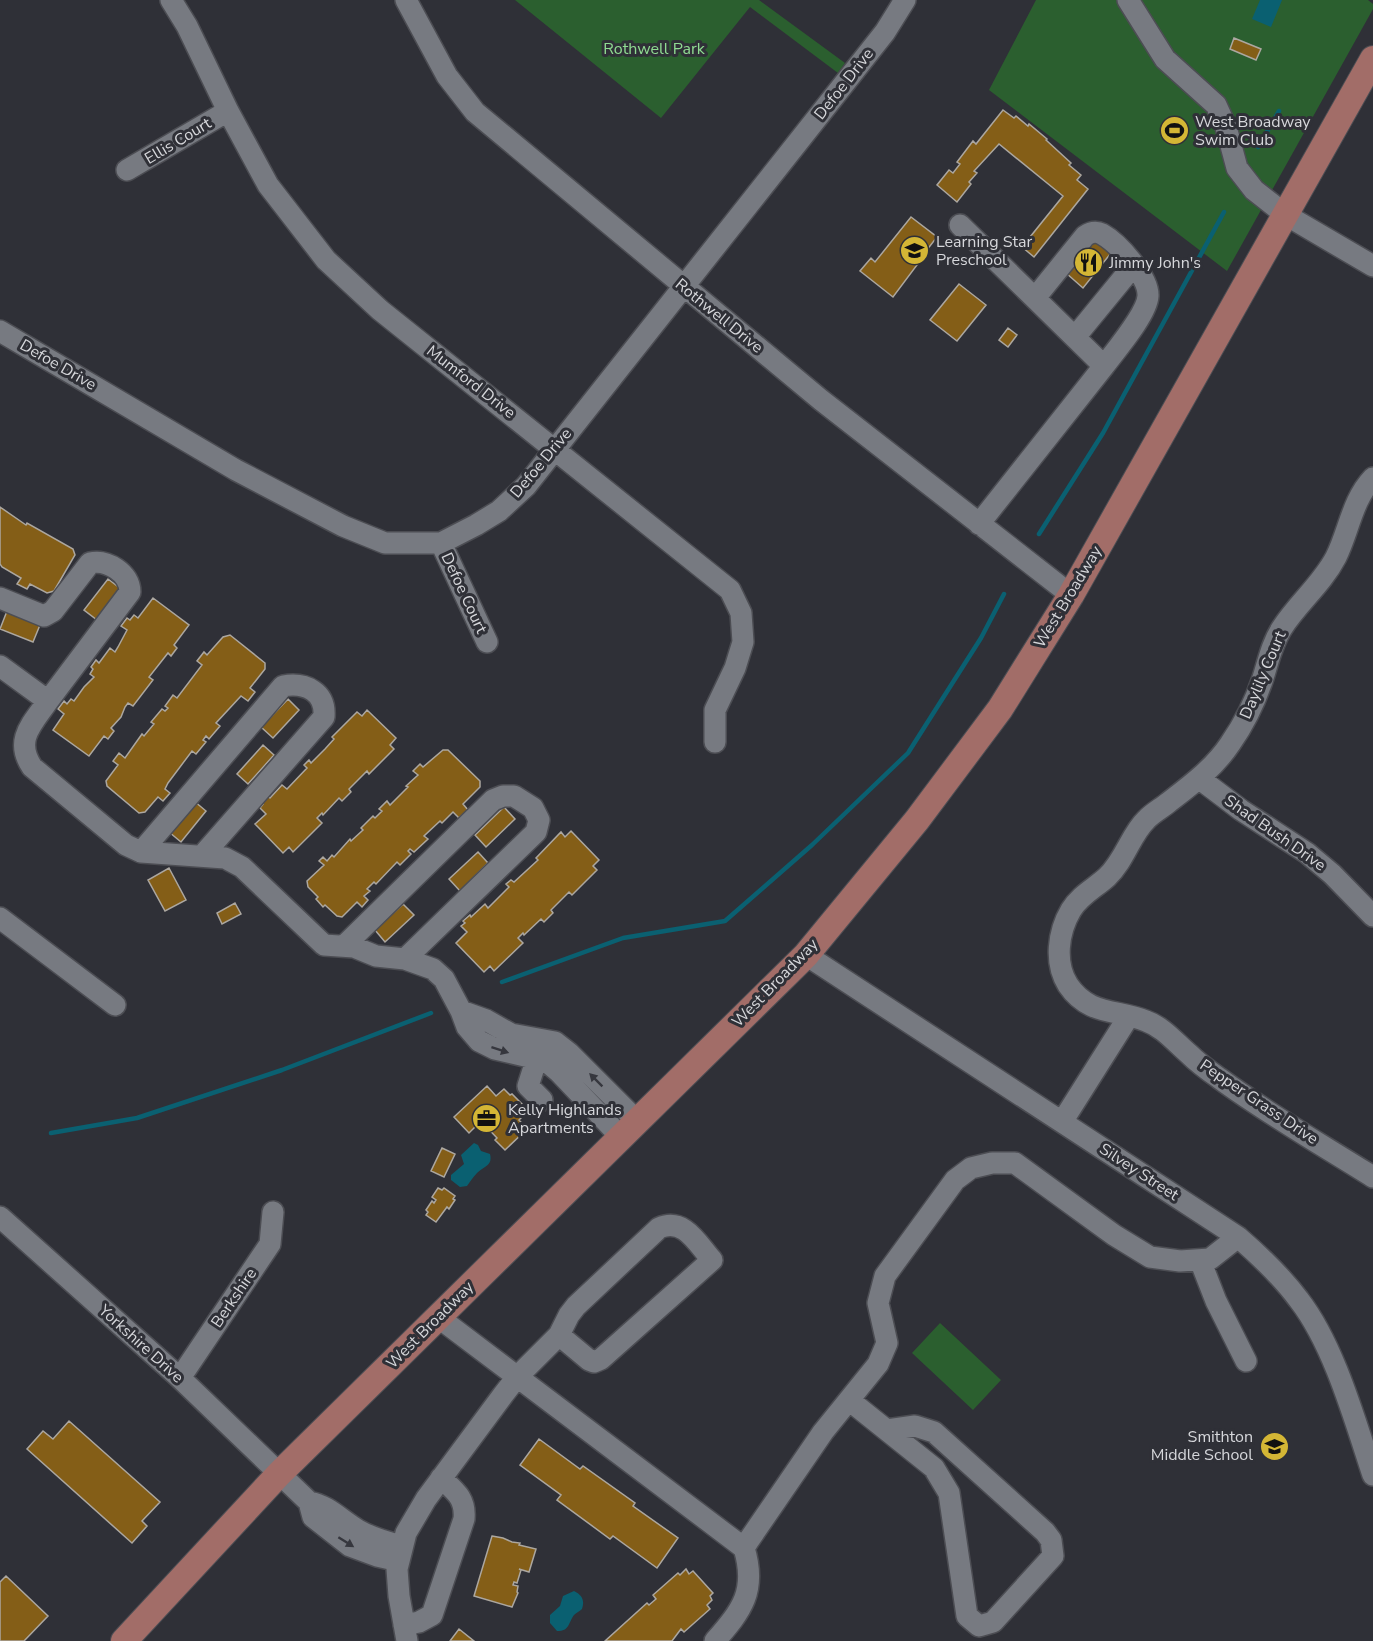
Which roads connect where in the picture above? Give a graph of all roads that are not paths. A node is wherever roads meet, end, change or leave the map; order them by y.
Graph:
1 (171, 0) edge
2 (406, 0) edge
3 (905, 0) edge
4 (1128, 0) edge
5 (1373, 59) edge
6 (228, 111) junction
7 (127, 171) dead end
8 (1286, 215) junction
9 (960, 225) dead end
10 (1371, 261) edge
11 (1134, 265) junction
12 (684, 287) junction
13 (1035, 298) junction
14 (0, 331) edge
15 (1075, 337) junction
16 (1104, 366) junction
17 (555, 448) junction
18 (1373, 478) edge
19 (979, 524) junction
20 (441, 543) junction
21 (1071, 595) junction
22 (0, 598) edge
23 (487, 642) dead end
24 (0, 666) edge
25 (48, 701) junction
26 (715, 742) dead end
27 (1200, 779) junction
28 (141, 852) junction
29 (202, 856) junction
30 (1373, 916) edge
31 (0, 918) edge
32 (344, 946) junction
33 (806, 955) junction
34 (405, 958) junction
35 (1061, 970) joint
36 (115, 1005) dead end
37 (1129, 1016) junction
38 (540, 1048) junction
39 (542, 1100) dead end
40 (1062, 1122) junction
41 (629, 1129) junction
42 (1373, 1177) edge
43 (273, 1212) dead end
44 (0, 1217) edge
45 (1238, 1237) junction
46 (1200, 1260) junction
47 (438, 1317) junction
48 (559, 1335) junction
49 (1246, 1361) dead end
50 (517, 1377) junction
51 (180, 1378) junction
52 (849, 1400) junction
53 (887, 1430) junction
54 (279, 1474) junction
55 (1373, 1475) edge
56 (441, 1478) junction
57 (744, 1548) junction
58 (401, 1553) junction
59 (405, 1633) edge
60 (124, 1641) edge
61 (715, 1641) edge

1 - 6 street, Mumford Drive
2 - 12 street, Rothwell Drive
3 - 12 street, Defoe Drive
4 - 8 street
5 - 8 main road, West Broadway
6 - 7 street, Ellis Court
6 - 17 street, Mumford Drive
8 - 10 street
8 - 21 main road, West Broadway
9 - 13 street
11 - 13 street
11 - 15 street
11 - 16 street
12 - 17 street, Defoe Drive
12 - 19 street, Rothwell Drive
13 - 15 street
14 - 20 street, Defoe Drive
15 - 16 street
16 - 19 street
17 - 20 street, Defoe Drive
17 - 26 street, Mumford Drive
18 - 27 street, Daylily Court
19 - 21 street, Rothwell Drive
20 - 23 street, Defoe Court
21 - 33 main road, West Broadway
22 - 25 street
24 - 25 street
25 - 28 street
27 - 30 street, Shad Bush Drive
27 - 35 street, Daylily Court
28 - 29 street
28 - 29 street
29 - 32 street
31 - 36 street
32 - 34 street
32 - 34 street
33 - 40 street, Silvey Street
33 - 41 main road, West Broadway
34 - 38 street
35 - 37 street, Pepper Grass Drive
37 - 40 street
37 - 42 street, Pepper Grass Drive
38 - 39 street
38 - 41 street
40 - 45 street, Silvey Street
41 - 47 main road, West Broadway
43 - 51 street, Berkshire
44 - 51 street, Yorkshire Drive
45 - 46 street
45 - 55 street, Silvey Street
46 - 49 street
46 - 52 street
47 - 50 street
47 - 54 main road, West Broadway
48 - 48 street
48 - 50 street
50 - 56 street
50 - 57 street
51 - 54 street, Yorkshire Drive
52 - 53 street
52 - 57 street
53 - 53 street
54 - 58 street, Yorkshire Drive
54 - 60 main road, West Broadway
56 - 58 street
56 - 59 street
57 - 61 street
58 - 59 street

